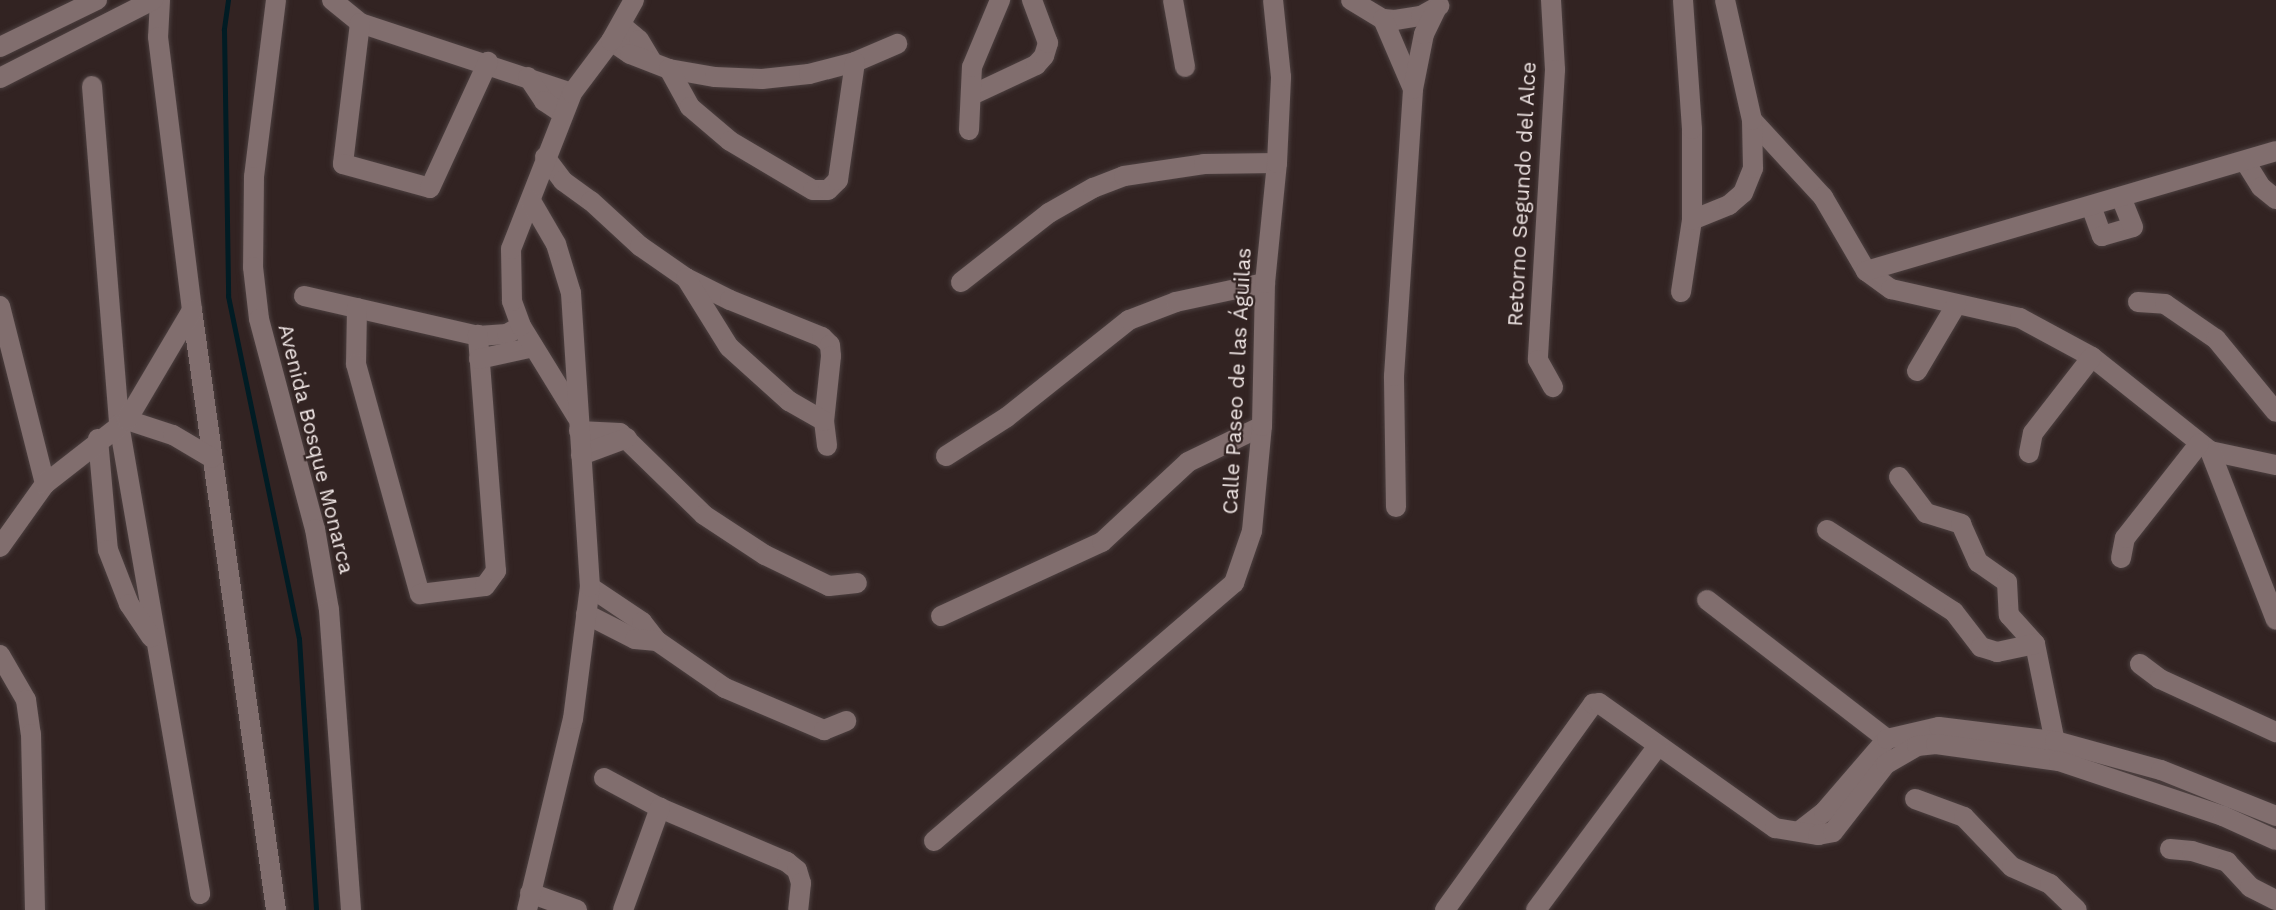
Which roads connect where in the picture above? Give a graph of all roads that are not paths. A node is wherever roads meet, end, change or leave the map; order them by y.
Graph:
1 (97, 0) edge
2 (153, 0) edge
3 (160, 0) edge
4 (276, 0) edge
5 (333, 0) edge
6 (634, 0) edge
7 (1000, 0) edge
8 (1032, 0) edge
9 (1173, 0) edge
10 (1273, 0) edge
11 (1351, 0) edge
12 (1551, 0) edge
13 (1683, 0) edge
14 (1725, 0) edge
15 (1441, 4) edge
16 (1383, 19) junction
17 (360, 22) junction
18 (616, 33) junction
19 (897, 44) dead end
20 (0, 47) edge
21 (488, 62) junction
22 (855, 62) junction
23 (660, 64) junction
24 (1185, 67) dead end
25 (528, 77) junction
26 (0, 78) edge
27 (92, 86) dead end
28 (1413, 89) junction
29 (572, 93) junction
30 (972, 95) junction
31 (562, 113) junction
32 (1752, 120) junction
33 (969, 130) dead end
34 (547, 151) junction
35 (2276, 151) edge
36 (2246, 163) junction
37 (1278, 164) junction
38 (2121, 196) junction
39 (2276, 199) edge
40 (531, 201) junction
41 (2091, 206) junction
42 (1692, 220) junction
43 (1866, 271) junction
44 (686, 278) junction
45 (961, 282) dead end
46 (1265, 283) junction
47 (1681, 292) dead end
48 (304, 296) dead end
49 (2138, 302) dead end
50 (1956, 305) junction
51 (0, 306) edge
52 (357, 308) junction
53 (192, 310) junction
54 (521, 326) junction
55 (478, 335) junction
56 (575, 343) junction
57 (538, 352) junction
58 (2092, 357) junction
59 (479, 359) junction
60 (1917, 371) dead end
61 (1553, 387) dead end
62 (2276, 412) edge
63 (123, 422) junction
64 (824, 422) junction
65 (578, 425) junction
66 (1262, 426) junction
67 (627, 438) junction
68 (98, 439) junction
69 (827, 446) dead end
70 (2204, 448) junction
71 (2029, 453) dead end
72 (580, 455) junction
73 (946, 456) dead end
74 (212, 458) junction
75 (2276, 465) edge
76 (1899, 477) dead end
77 (45, 484) junction
78 (1396, 507) dead end
79 (1827, 530) dead end
80 (0, 547) edge
81 (2121, 558) dead end
82 (857, 583) dead end
83 (590, 587) junction
84 (1707, 600) dead end
85 (586, 614) junction
86 (941, 616) dead end
87 (2276, 620) edge
88 (657, 641) junction
89 (154, 642) junction
90 (2035, 644) junction
91 (0, 655) edge
92 (2140, 664) dead end
93 (846, 721) dead end
94 (2276, 732) edge
95 (2055, 741) junction
96 (1658, 746) junction
97 (1882, 752) junction
98 (2059, 761) junction
99 (604, 778) dead end
100 (1915, 799) dead end
101 (660, 808) junction
102 (2276, 816) edge
103 (2276, 840) edge
104 (934, 842) dead end
105 (2170, 849) dead end
106 (200, 894) dead end
107 (2276, 900) edge
108 (528, 902) edge
109 (36, 910) edge
110 (276, 910) edge
111 (351, 910) edge
112 (577, 910) edge
113 (622, 910) edge
114 (798, 910) edge
115 (1445, 910) edge
116 (1536, 910) edge
117 (2077, 910) edge

1 - 20 street
2 - 26 street
3 - 53 street
4 - 111 street, Avenida Bosque Monarca
5 - 17 street
6 - 18 street
7 - 30 street
8 - 30 street
9 - 24 street
10 - 37 street, Calle Paseo de las Águilas
11 - 16 street
12 - 61 street, Retorno Segundo del Alce
13 - 42 street
14 - 32 street
15 - 16 street
15 - 28 street
16 - 28 street
17 - 21 street
17 - 21 street
18 - 23 street
18 - 29 street
19 - 22 street
21 - 25 street
22 - 23 street
22 - 23 street
25 - 29 street
25 - 31 street
27 - 63 street
28 - 78 street
29 - 31 street
30 - 33 street
31 - 34 street
32 - 42 street
32 - 43 street
34 - 40 street
34 - 44 street
35 - 36 street
36 - 38 street
36 - 39 street
37 - 45 street
37 - 46 street, Calle Paseo de las Águilas
38 - 41 street
38 - 41 street
40 - 54 street
40 - 56 street
41 - 43 street
42 - 47 street
43 - 50 street
44 - 64 street
44 - 64 street
46 - 66 street, Calle Paseo de las Águilas
46 - 73 street
48 - 52 street
49 - 62 street
50 - 58 street
50 - 60 street
51 - 77 street
52 - 55 street
52 - 59 street
53 - 63 street
53 - 74 street
54 - 55 street
54 - 57 street
55 - 59 street
56 - 57 street
56 - 65 street
57 - 59 street
57 - 65 street
58 - 70 street
58 - 71 street
63 - 68 street
63 - 74 street
63 - 89 street
64 - 69 street
65 - 67 street
65 - 72 street
66 - 86 street
66 - 104 street, Calle Paseo de las Águilas
67 - 72 street
67 - 82 street
68 - 77 street
68 - 89 street
70 - 75 street
70 - 81 street
70 - 87 street
72 - 83 street
74 - 110 street
76 - 90 street
77 - 80 street
79 - 90 street
83 - 85 street
83 - 88 street
84 - 97 street
85 - 88 street
85 - 108 street
88 - 93 street
89 - 106 street
90 - 95 street
91 - 109 street
92 - 94 street
95 - 97 street
95 - 98 street
95 - 102 street
96 - 97 street
96 - 115 street
96 - 116 street
97 - 98 street
98 - 103 street
99 - 101 street
100 - 117 street
101 - 113 street
101 - 114 street
105 - 107 street
108 - 112 street

